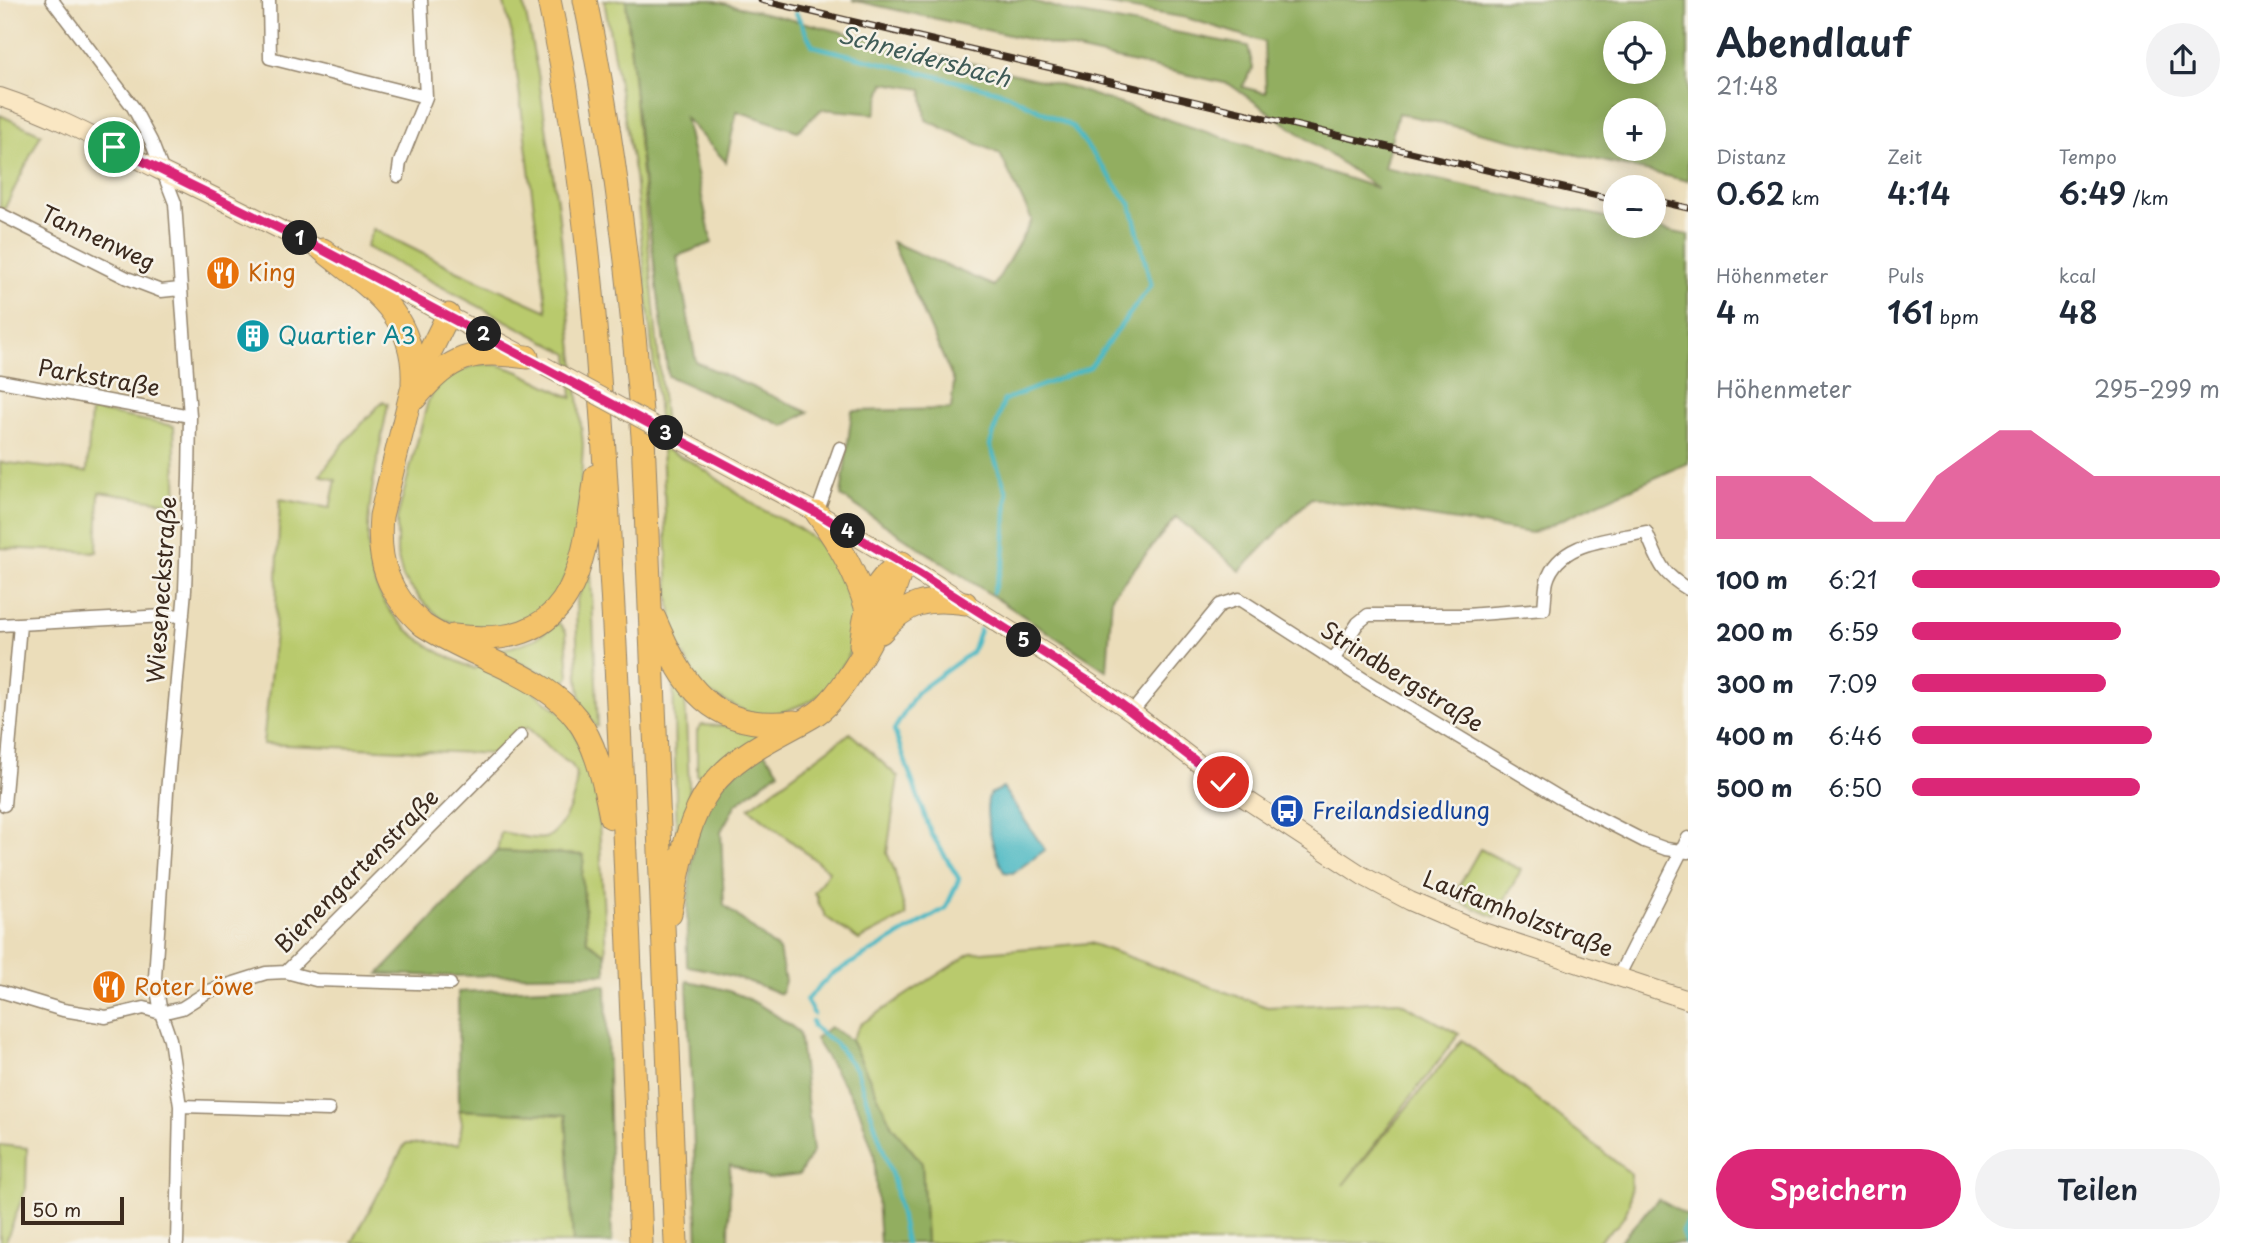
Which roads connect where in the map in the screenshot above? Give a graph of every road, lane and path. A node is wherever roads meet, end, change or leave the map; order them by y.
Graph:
1 (52, 0) edge
2 (269, 0) edge
3 (421, 0) edge
4 (549, 0) edge
5 (585, 0) edge
6 (0, 97) edge
7 (426, 97) junction
8 (162, 171) junction
9 (398, 176) dead end
10 (0, 214) edge
11 (323, 250) junction
12 (180, 289) junction
13 (448, 315) junction
14 (535, 362) junction
15 (0, 381) edge
16 (413, 386) junction
17 (406, 408) junction
18 (190, 416) junction
19 (603, 425) junction
20 (840, 448) dead end
21 (817, 513) junction
22 (902, 563) junction
23 (1688, 589) edge
24 (965, 603) junction
25 (866, 607) junction
26 (650, 609) junction
27 (183, 615) junction
28 (0, 625) edge
29 (20, 625) junction
30 (431, 631) junction
31 (859, 659) junction
32 (1333, 660) junction
33 (1132, 712) junction
34 (800, 721) junction
35 (521, 736) dead end
36 (4, 805) dead end
37 (1688, 838) edge
38 (1684, 851) edge
39 (625, 892) junction
40 (663, 947) junction
41 (286, 972) junction
42 (1618, 978) junction
43 (450, 984) dead end
44 (0, 991) edge
45 (1688, 1000) edge
46 (162, 1013) junction
47 (180, 1106) junction
48 (329, 1110) dead end
49 (177, 1243) edge
50 (641, 1243) edge
51 (676, 1243) edge

1 - 8 street, Wieseneckstraße
2 - 7 street
3 - 7 street
4 - 19 highway
5 - 26 highway
6 - 8 main road, Laufamholzstraße
7 - 9 street
8 - 11 main road, Laufamholzstraße
8 - 12 street, Wieseneckstraße
10 - 12 street, Tannenweg
11 - 13 main road, Laufamholzstraße
11 - 16 highway
12 - 18 street, Wieseneckstraße
13 - 14 main road, Laufamholzstraße
13 - 16 highway
14 - 17 highway
14 - 21 main road, Laufamholzstraße, bridge
15 - 18 street, Parkstraße
16 - 17 highway
17 - 30 highway
18 - 27 street, Wieseneckstraße
19 - 30 highway
19 - 39 highway
20 - 21 street
21 - 22 main road, Laufamholzstraße
21 - 25 highway
22 - 24 main road, Laufamholzstraße
22 - 25 highway
22 - 31 highway
23 - 32 street
24 - 31 highway
24 - 33 main road, Laufamholzstraße
25 - 31 highway
26 - 34 highway
26 - 40 highway
27 - 29 street
27 - 46 street, Wieseneckstraße
28 - 29 street
29 - 36 street
30 - 39 highway
31 - 34 highway
32 - 33 street, Strindbergstraße
32 - 38 street, Strindbergstraße
33 - 42 main road, Laufamholzstraße
34 - 40 highway
35 - 41 street, Bienengartenstraße
37 - 38 street
38 - 42 street
39 - 50 highway
40 - 51 highway
41 - 43 street
41 - 46 street, Bienengartenstraße
42 - 45 main road, Laufamholzstraße
44 - 46 street
46 - 47 street, Wieseneckstraße
47 - 48 street
47 - 49 street, Wieseneckstraße

